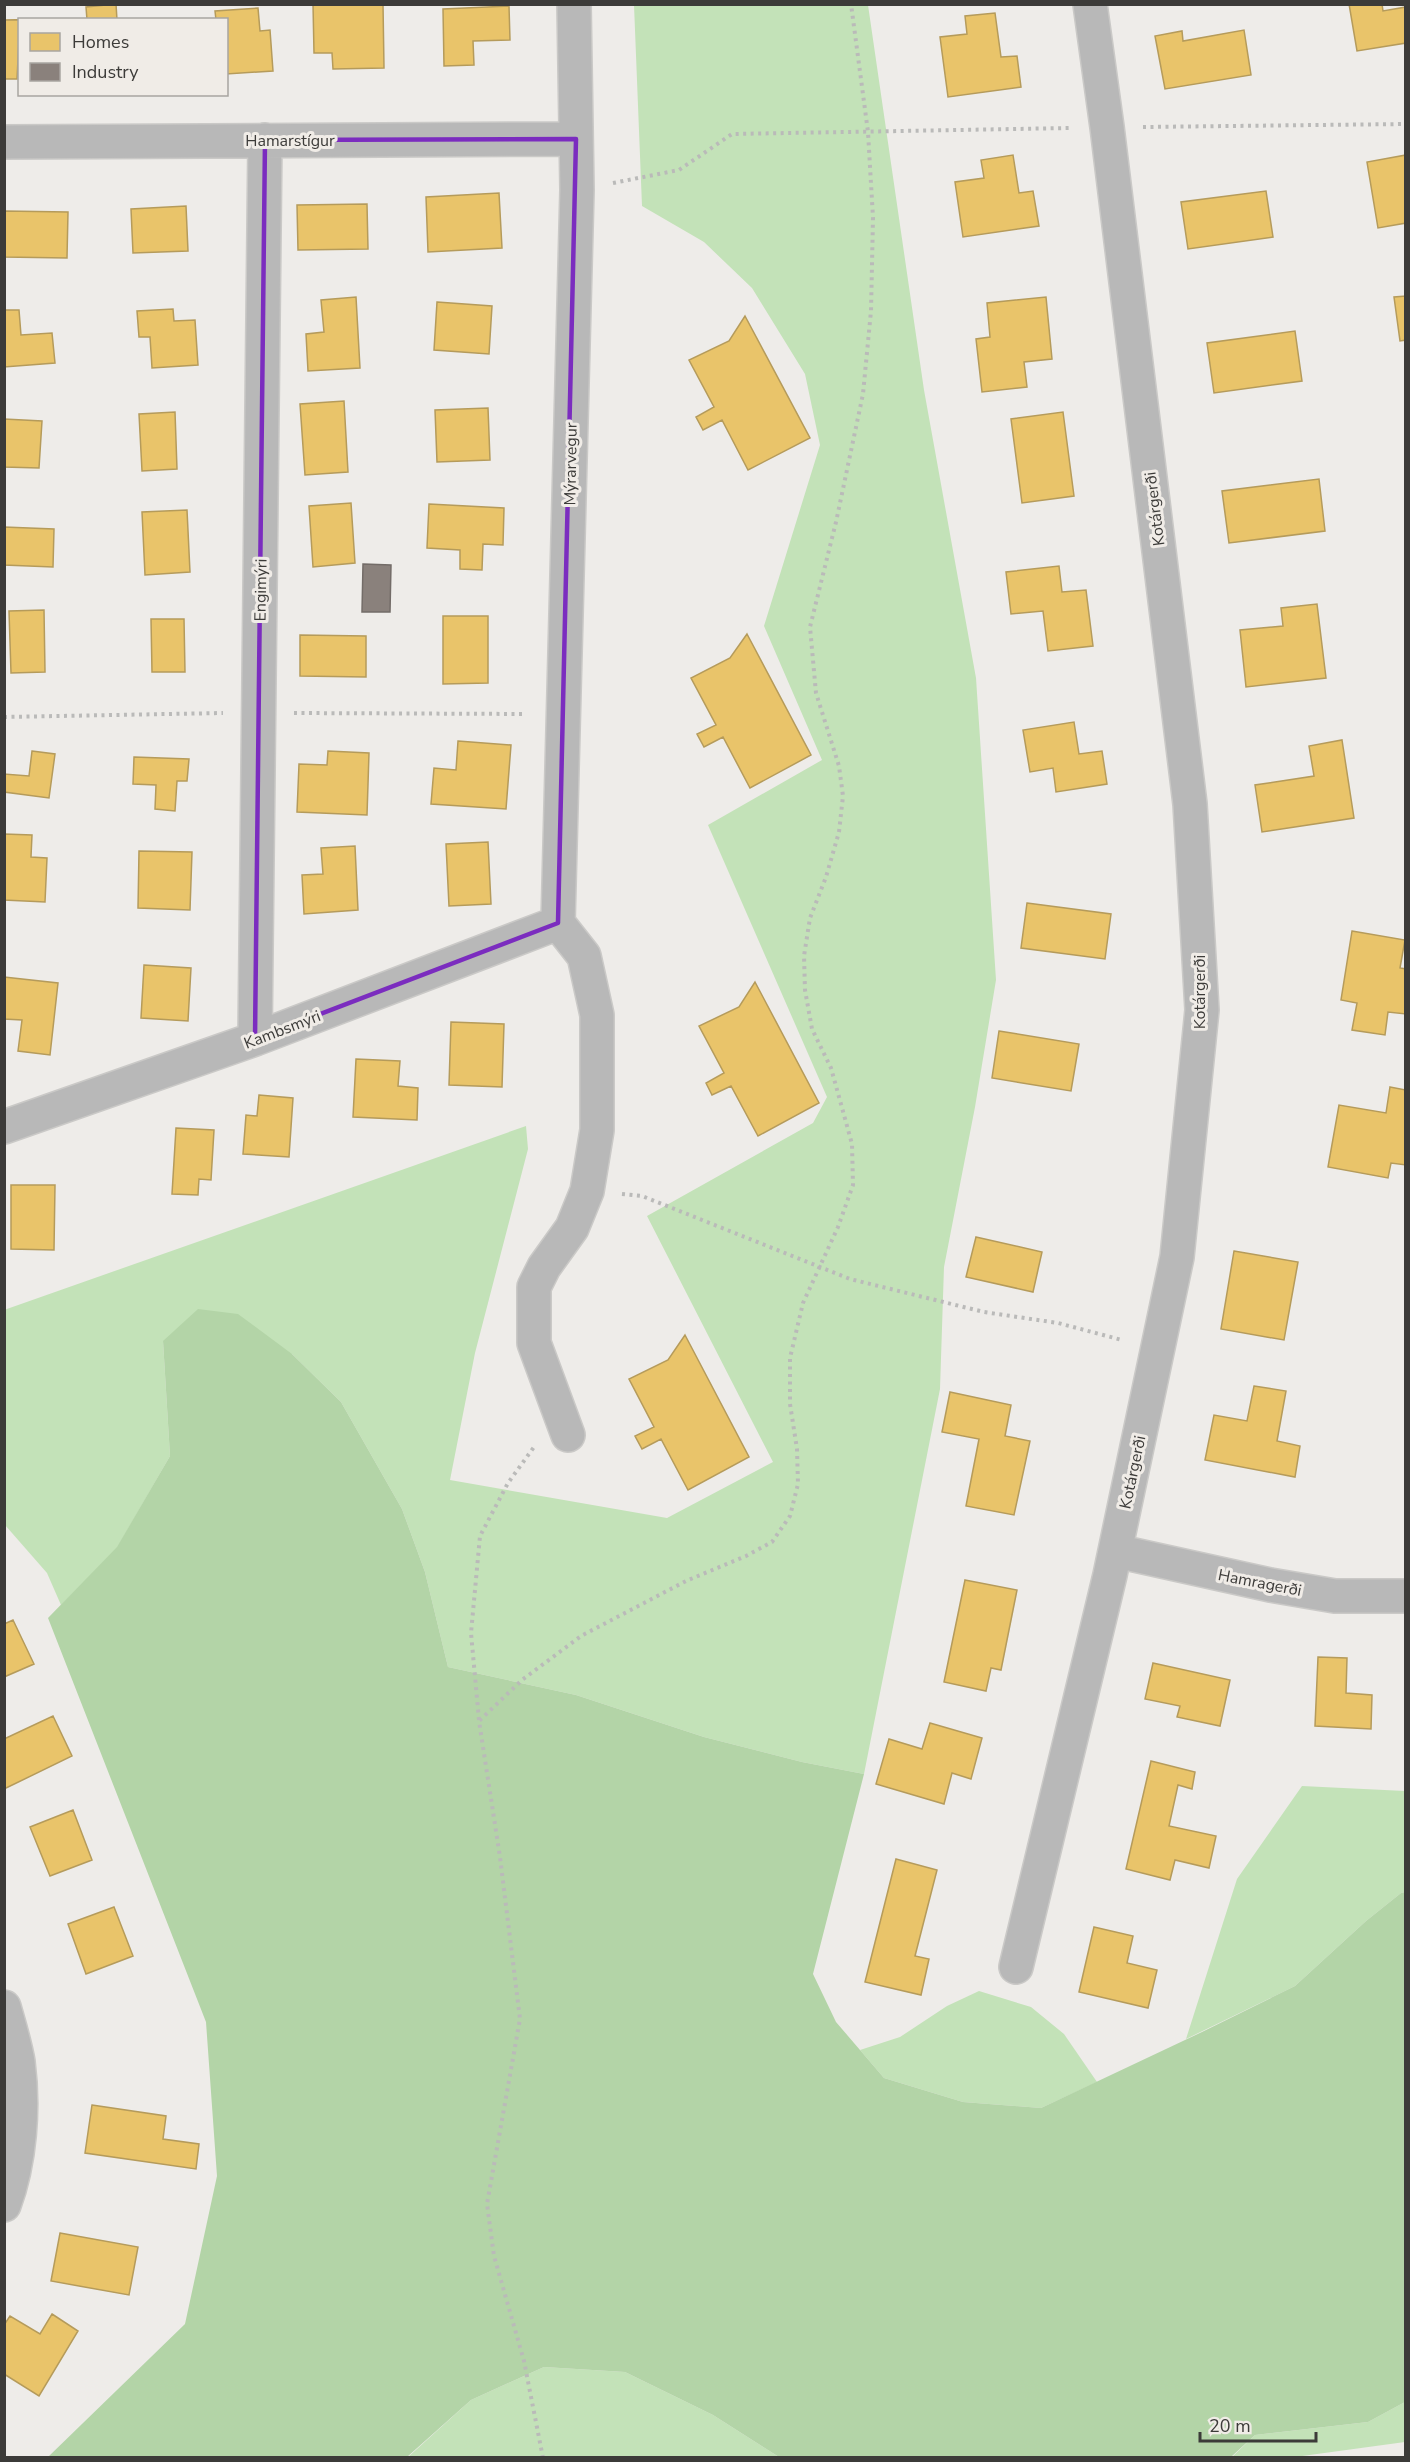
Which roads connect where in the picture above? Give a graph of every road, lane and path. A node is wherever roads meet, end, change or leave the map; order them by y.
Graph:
1 (574, 4) edge
2 (851, 4) edge
3 (1090, 4) edge
4 (1406, 124) edge
5 (1107, 127) junction
6 (868, 132) junction
7 (576, 139) junction
8 (265, 140) junction
9 (4, 142) edge
10 (577, 190) junction
11 (558, 923) junction
12 (255, 1039) junction
13 (4, 1126) edge
14 (587, 1191) junction
15 (817, 1267) junction
16 (1157, 1351) junction
17 (568, 1435) joint
18 (1116, 1551) junction
19 (1406, 1596) edge
20 (479, 1721) junction
21 (1016, 1967) dead end
22 (4, 2007) edge
23 (4, 2205) edge
24 (543, 2457) edge

1 - 7 street, Mýrarvegur
2 - 6 path
3 - 5 street, Kotárgerði
4 - 5 path
5 - 6 path
5 - 16 street, Kotárgerði
6 - 10 path
6 - 15 path
7 - 8 street, Hamarstígur
7 - 10 street, Mýrarvegur
8 - 9 street, Hamarstígur
8 - 12 street, Engimýri
10 - 11 street, Mýrarvegur
11 - 12 street, Kambsmýri
11 - 14 street
12 - 13 street, Kambsmýri
14 - 15 path
14 - 17 street
15 - 16 path
15 - 20 path
16 - 18 street, Kotárgerði
17 - 20 path
18 - 19 street, Hamragerði
18 - 21 street, Kotárgerði
20 - 24 path
22 - 23 street

